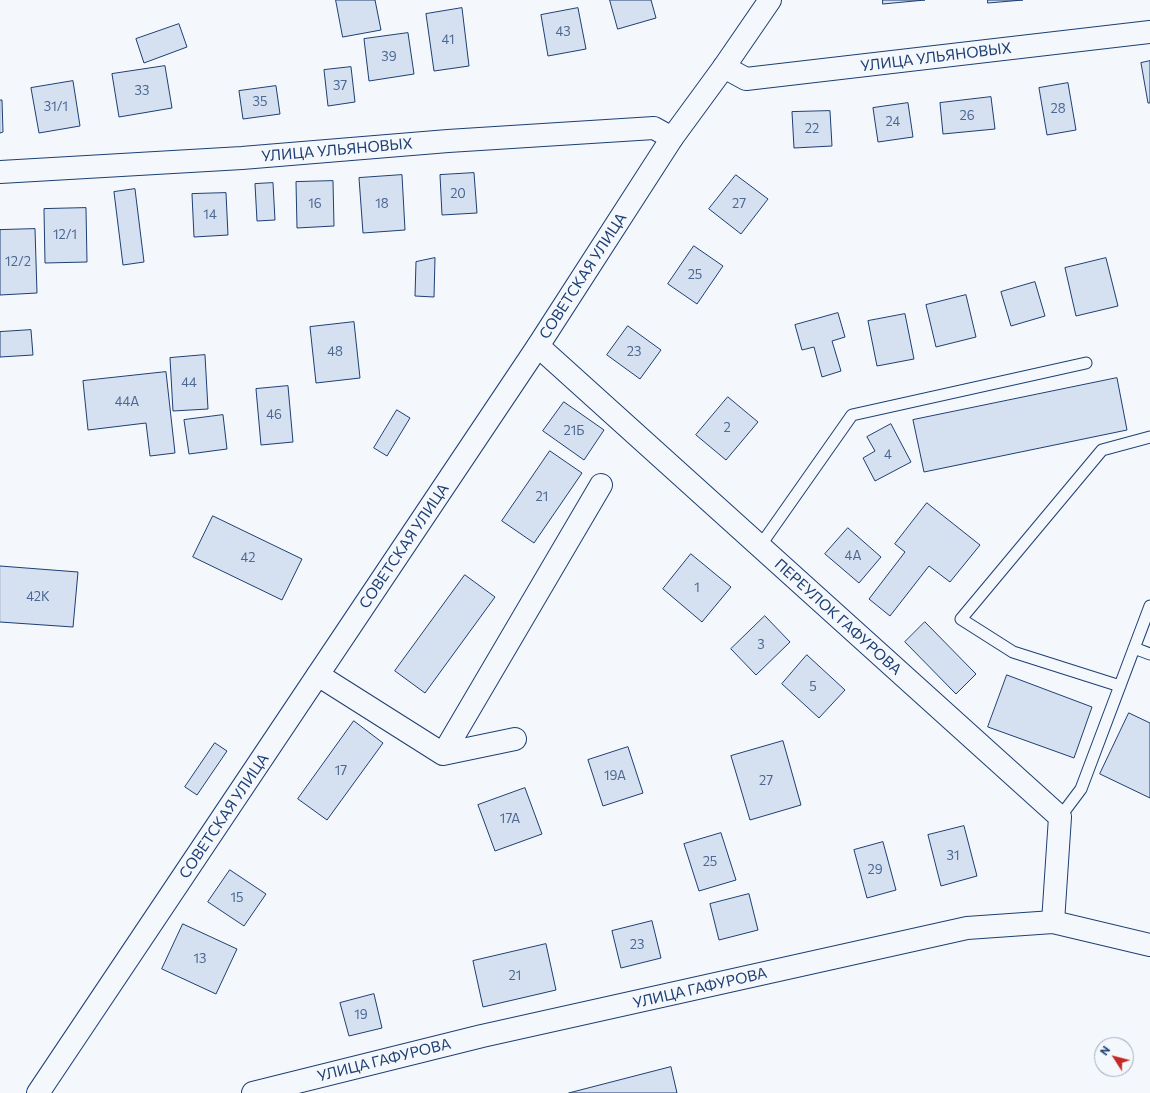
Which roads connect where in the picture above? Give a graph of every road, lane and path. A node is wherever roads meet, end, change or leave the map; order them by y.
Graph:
1 (770, 0) edge
2 (1150, 32) edge
3 (724, 67) junction
4 (672, 138) junction
5 (0, 172) edge
6 (538, 346) junction
7 (1086, 363) dead end
8 (1150, 436) edge
9 (601, 485) dead end
10 (760, 546) junction
11 (1150, 606) edge
12 (1134, 648) junction
13 (1150, 654) edge
14 (318, 675) junction
15 (1120, 686) junction
16 (515, 739) dead end
17 (443, 754) junction
18 (1060, 817) junction
19 (1052, 922) junction
20 (1150, 944) edge
21 (38, 1093) edge
22 (253, 1093) edge

1 - 3 street, СОВЕТСКАЯ УЛИЦА
2 - 3 street, УЛИЦА УЛЬЯНОВЫХ
3 - 4 street, СОВЕТСКАЯ УЛИЦА
4 - 5 street, УЛИЦА УЛЬЯНОВЫХ
4 - 6 street, СОВЕТСКАЯ УЛИЦА
6 - 10 street, ПЕРЕУЛОК ГАФУРОВА
6 - 14 street, СОВЕТСКАЯ УЛИЦА
7 - 10 lane
8 - 15 lane
9 - 17 street
10 - 18 street, ПЕРЕУЛОК ГАФУРОВА
11 - 12 lane
12 - 13 lane
12 - 15 lane
14 - 17 street
14 - 21 street, СОВЕТСКАЯ УЛИЦА
15 - 18 lane
16 - 17 street
18 - 19 street
19 - 20 street, УЛИЦА ГАФУРОВА
19 - 22 street, УЛИЦА ГАФУРОВА

